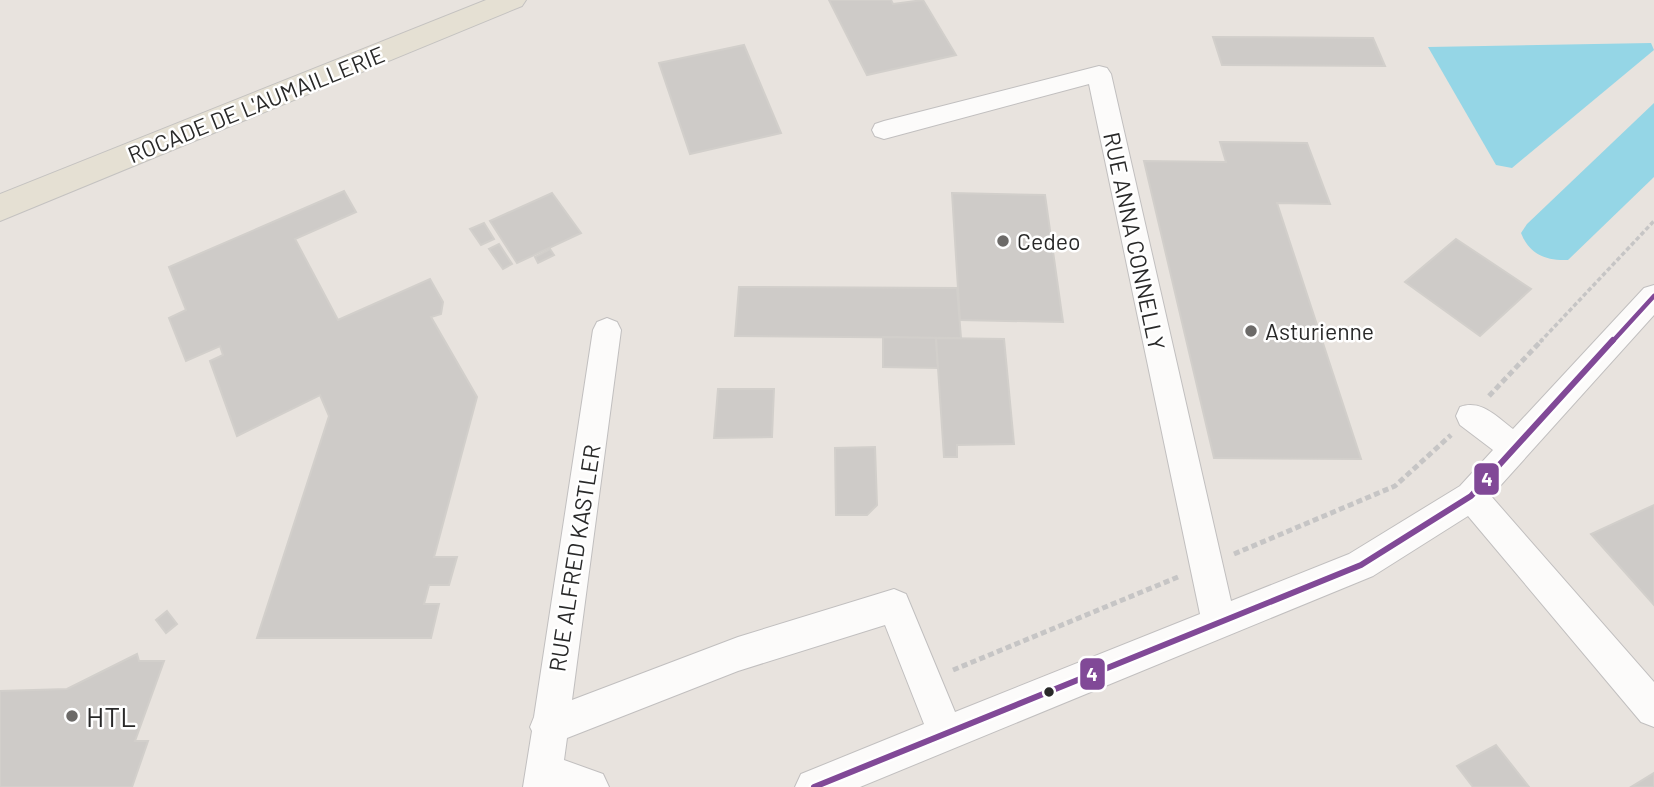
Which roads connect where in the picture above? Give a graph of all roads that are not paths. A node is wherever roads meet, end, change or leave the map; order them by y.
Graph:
1 (512, 0) edge
2 (884, 130) dead end
3 (0, 208) edge
4 (1654, 296) edge
5 (607, 330) dead end
6 (1471, 416) road end
7 (1515, 448) junction
8 (1471, 496) junction
9 (1219, 623) junction
10 (1654, 709) edge
11 (548, 726) junction
12 (946, 734) junction
13 (543, 779) edge
14 (590, 787) edge
15 (814, 787) edge

1 - 3 main road, ROCADE DE L'AUMAILLERIE
2 - 9 street, RUE ANNA CONNELLY
4 - 7 street
5 - 11 street, RUE ALFRED KASTLER
6 - 7 street
7 - 8 street
8 - 9 street
8 - 10 street
9 - 12 street
11 - 12 street
11 - 13 street, RUE ALFRED KASTLER
12 - 15 street
13 - 14 street

